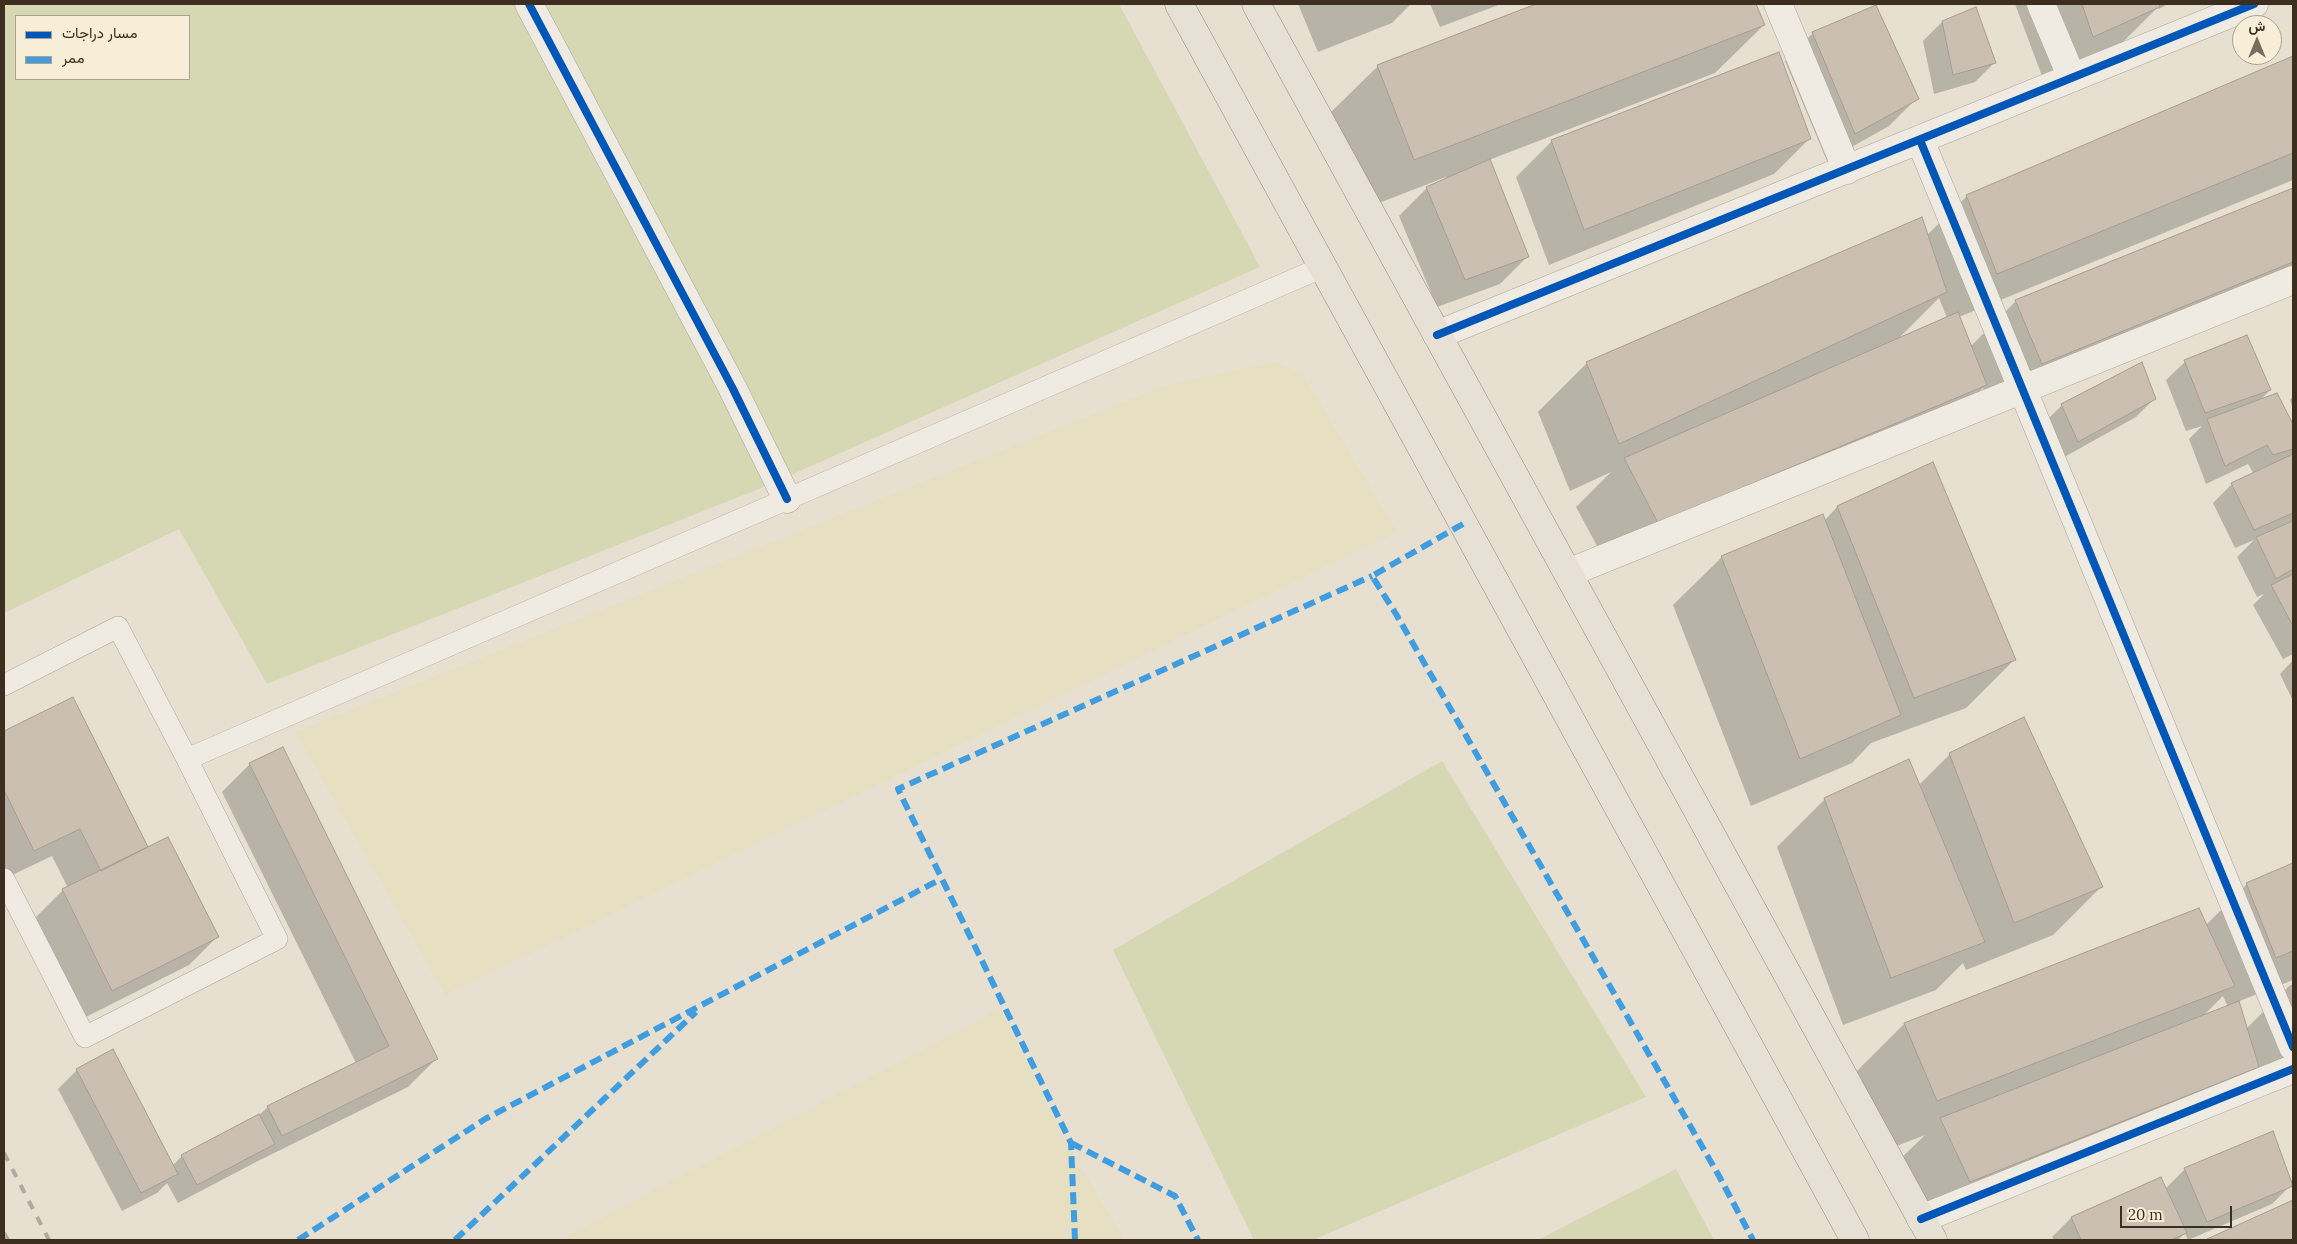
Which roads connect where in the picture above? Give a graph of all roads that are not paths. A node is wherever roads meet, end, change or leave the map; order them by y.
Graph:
1 (528, 4) edge
2 (1179, 4) edge
3 (1256, 4) edge
4 (1778, 4) edge
5 (2041, 4) edge
6 (2254, 4) edge
7 (2072, 78) junction
8 (1920, 140) junction
9 (1847, 170) junction
10 (1324, 267) junction
11 (2293, 280) edge
12 (1438, 335) junction
13 (2023, 390) junction
14 (787, 499) junction
15 (1568, 573) junction
16 (4, 685) edge
17 (187, 759) junction
18 (4, 879) edge
19 (2293, 1047) edge
20 (2293, 1069) edge
21 (1927, 1230) edge
22 (1855, 1240) edge

1 - 14 street
2 - 10 main road
3 - 12 main road
4 - 9 street
5 - 7 street
6 - 7 street
7 - 8 street
8 - 9 street
8 - 13 street
9 - 12 street
10 - 14 lane
10 - 22 main road
11 - 13 street
12 - 15 main road
13 - 15 street
13 - 19 street
14 - 17 lane
15 - 21 main road
16 - 17 lane
17 - 18 lane
20 - 21 street

